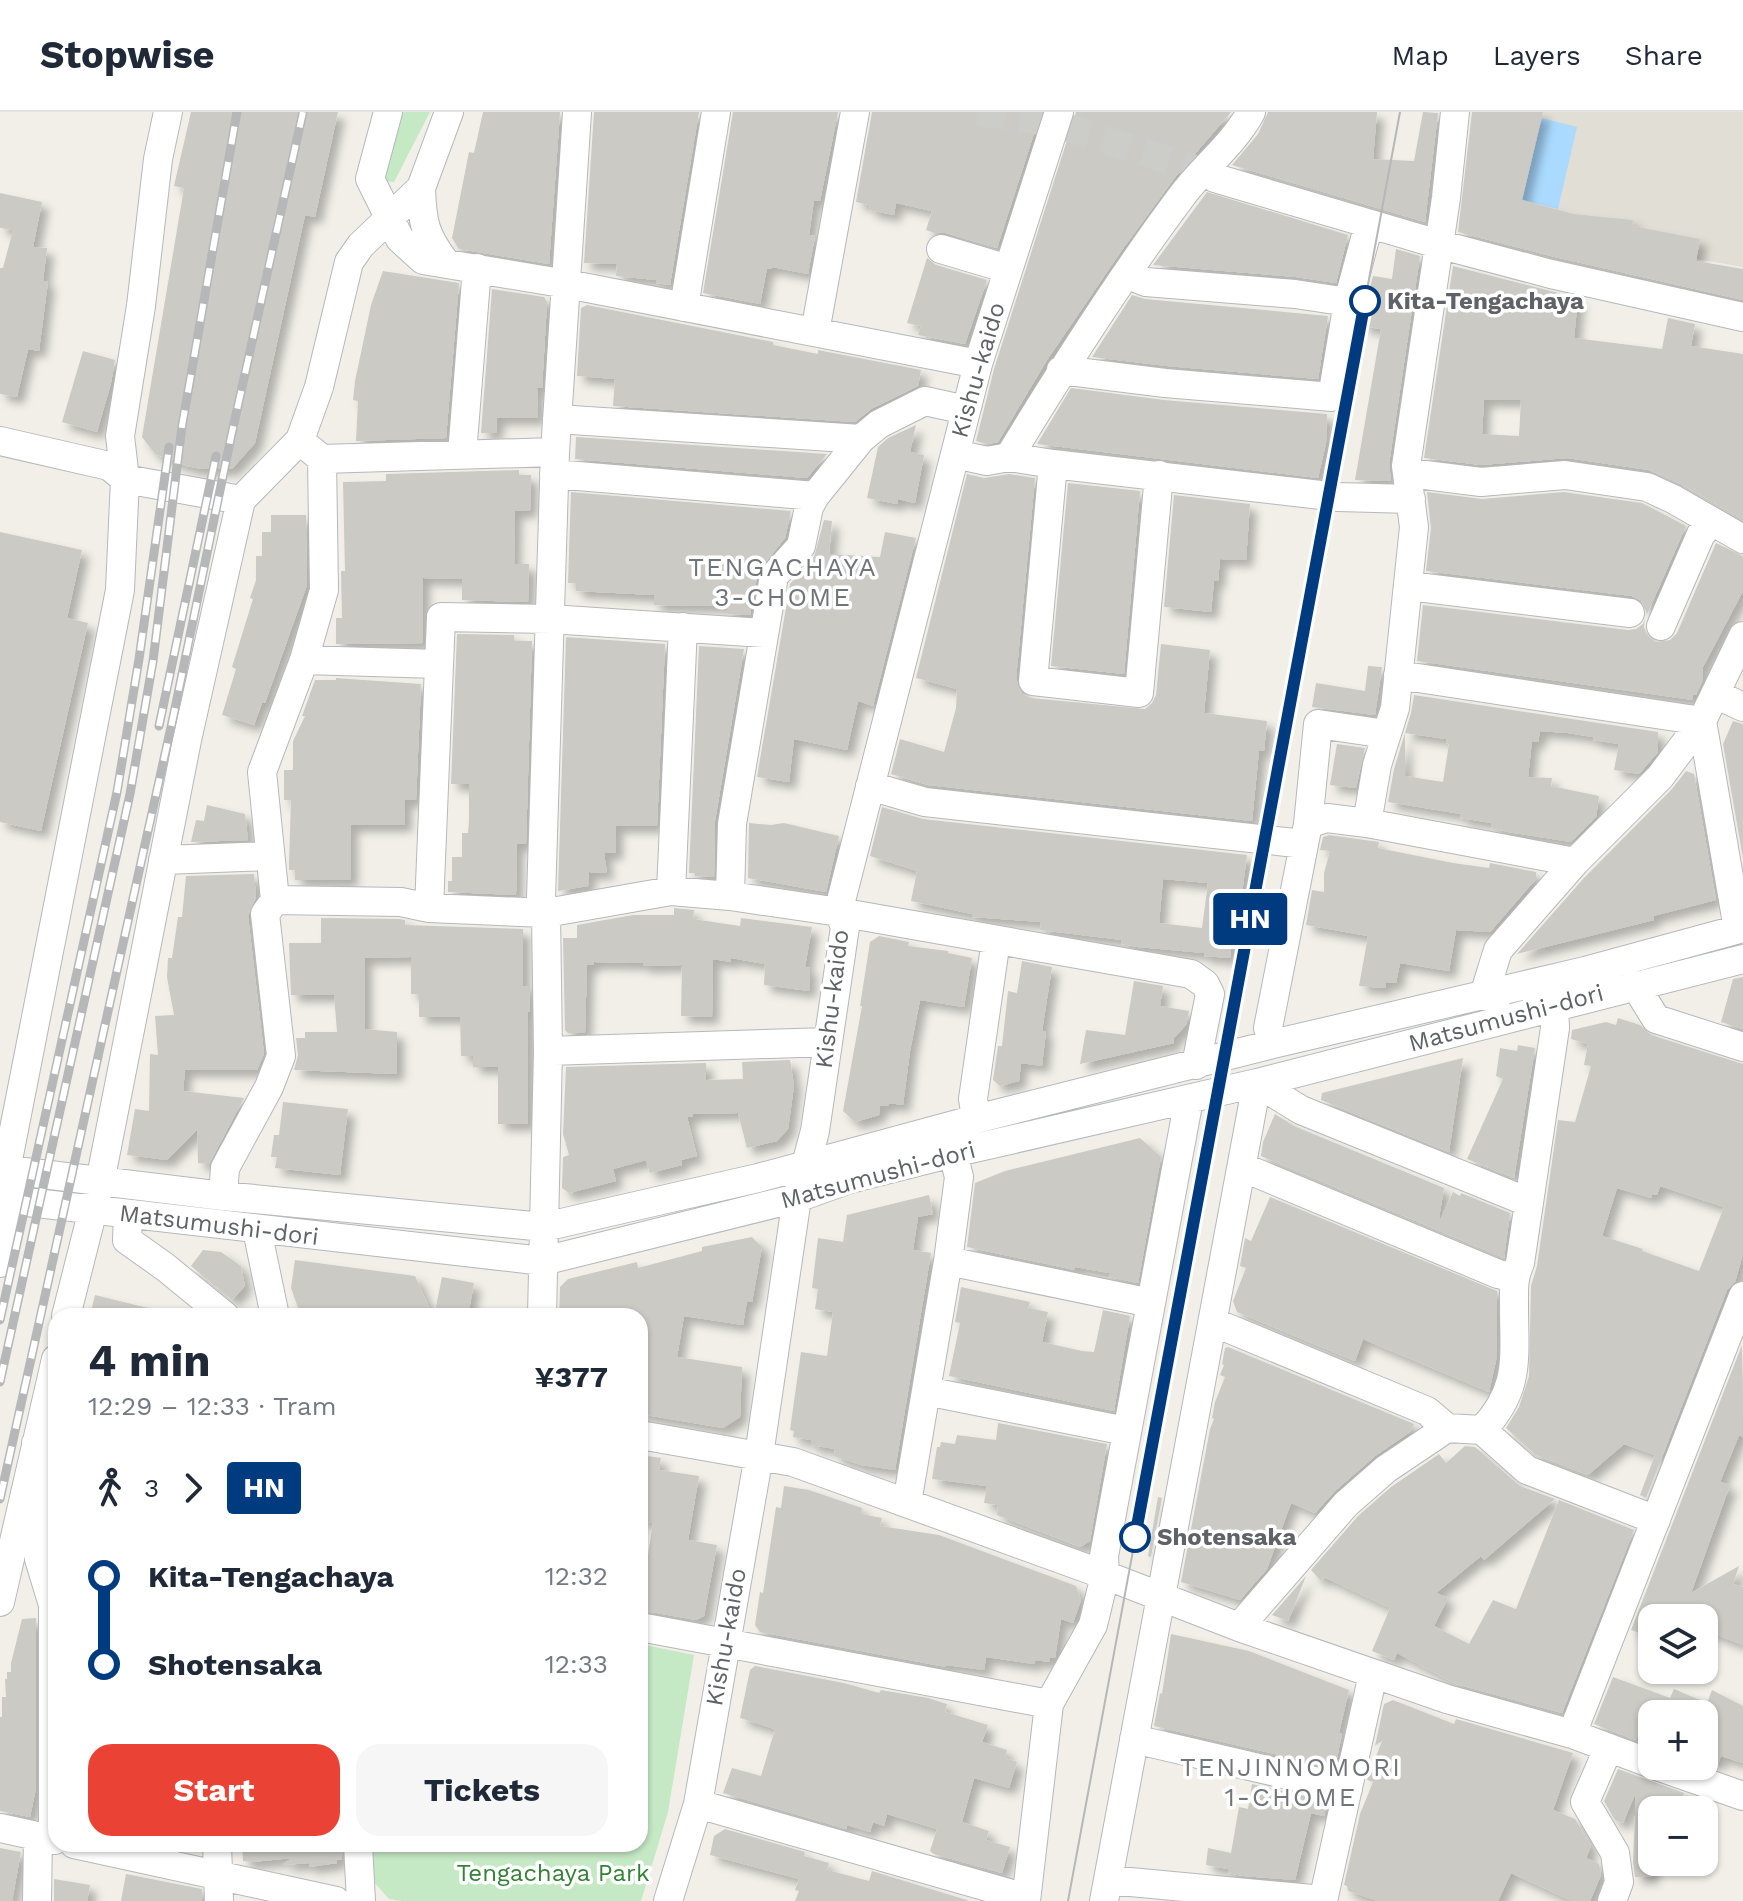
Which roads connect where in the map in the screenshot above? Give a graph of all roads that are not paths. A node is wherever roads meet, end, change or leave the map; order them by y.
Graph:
1 (168, 112) edge
2 (388, 112) edge
3 (449, 112) edge
4 (577, 112) edge
5 (716, 112) edge
6 (855, 112) edge
7 (1059, 112) edge
8 (1251, 112) edge
9 (1455, 112) edge
10 (1217, 167) junction
11 (421, 188) junction
12 (390, 218) junction
13 (1369, 224) junction
14 (1438, 244) junction
15 (941, 249) dead end
16 (446, 263) junction
17 (477, 268) junction
18 (1008, 269) junction
19 (1126, 274) junction
20 (567, 284) junction
21 (1348, 302) junction
22 (684, 307) junction
23 (1743, 317) edge
24 (815, 332) junction
25 (978, 364) junction
26 (1061, 370) junction
27 (966, 410) junction
28 (557, 419) junction
29 (861, 439) junction
30 (300, 440) junction
31 (0, 441) edge
32 (462, 454) junction
33 (955, 454) junction
34 (1009, 457) junction
35 (322, 459) junction
36 (554, 463) junction
37 (1053, 464) junction
38 (1159, 475) junction
39 (125, 479) junction
40 (1410, 486) junction
41 (815, 496) junction
42 (241, 500) junction
43 (1712, 522) junction
44 (1743, 539) edge
45 (1409, 586) junction
46 (1630, 613) dead end
47 (550, 619) junction
48 (1661, 626) dead end
49 (683, 627) junction
50 (764, 633) junction
51 (1743, 636) edge
52 (304, 660) junction
53 (438, 664) junction
54 (1398, 675) junction
55 (1715, 694) junction
56 (1743, 707) edge
57 (1702, 721) junction
58 (1386, 734) junction
59 (870, 786) junction
60 (1367, 823) junction
61 (1306, 834) junction
62 (269, 856) junction
63 (163, 860) junction
64 (1575, 862) junction
65 (671, 891) junction
66 (730, 896) junction
67 (275, 900) junction
68 (429, 908) junction
69 (839, 912) junction
70 (546, 913) junction
71 (1740, 929) edge
72 (996, 940) junction
73 (1743, 959) edge
74 (1635, 985) junction
75 (1484, 995) junction
76 (1554, 1006) junction
77 (828, 1042) junction
78 (1273, 1044) junction
79 (1743, 1047) edge
80 (548, 1051) junction
81 (1196, 1065) junction
82 (1257, 1083) junction
83 (1189, 1099) junction
84 (976, 1119) junction
85 (953, 1153) junction
86 (807, 1163) junction
87 (1242, 1167) junction
88 (3, 1169) edge
89 (100, 1182) junction
90 (223, 1196) junction
91 (797, 1198) junction
92 (8, 1199) edge
93 (1528, 1202) junction
94 (91, 1209) junction
95 (128, 1214) junction
96 (544, 1227) junction
97 (257, 1230) junction
98 (543, 1261) junction
99 (948, 1261) junction
100 (0, 1263) edge
101 (1513, 1277) junction
102 (1743, 1296) edge
103 (1151, 1303) junction
104 (68, 1308) edge
105 (215, 1308) edge
106 (273, 1308) edge
107 (542, 1308) edge
108 (1213, 1322) junction
109 (926, 1391) junction
110 (45, 1427) edge
111 (1447, 1428) junction
112 (1482, 1430) junction
113 (1126, 1431) junction
114 (648, 1436) edge
115 (759, 1455) junction
116 (907, 1503) junction
117 (1656, 1520) junction
118 (1105, 1575) junction
119 (48, 1587) edge
120 (1162, 1597) junction
121 (48, 1601) edge
122 (0, 1602) edge
123 (1239, 1627) junction
124 (648, 1628) edge
125 (725, 1642) junction
126 (1373, 1674) junction
127 (1049, 1704) junction
128 (1572, 1734) junction
129 (1134, 1739) junction
130 (1608, 1749) junction
131 (1638, 1759) edge
132 (1697, 1780) edge
133 (1348, 1789) junction
134 (1743, 1796) edge
135 (698, 1804) junction
136 (0, 1828) edge
137 (48, 1838) edge
138 (51, 1852) edge
139 (96, 1852) edge
140 (218, 1852) edge
141 (358, 1852) edge
142 (220, 1888) edge
143 (1106, 1891) edge
144 (1018, 1898) edge
145 (1323, 1900) edge
146 (37, 1901) edge
147 (336, 1901) edge
148 (361, 1901) edge
149 (668, 1901) edge
150 (1612, 1901) edge

1 - 39 street
2 - 12 street
3 - 11 street
4 - 20 street
5 - 22 street
6 - 24 street
7 - 18 street, Kishu-kaido
8 - 10 street
9 - 14 street
10 - 13 street
10 - 19 street
11 - 12 street
11 - 16 street
12 - 16 street
12 - 30 street
13 - 14 street
13 - 21 street
14 - 23 street
14 - 40 street
15 - 18 street
16 - 17 street
17 - 20 street
17 - 32 street
18 - 25 street, Kishu-kaido
19 - 21 street
19 - 26 street
20 - 22 street
20 - 28 street
21 - 26 street
22 - 24 street
24 - 25 street
25 - 27 street, Kishu-kaido
26 - 34 street
27 - 29 street
27 - 33 street, Kishu-kaido
28 - 29 street
28 - 36 street
29 - 41 street
30 - 35 street
30 - 42 street
31 - 39 street
32 - 35 street
32 - 36 street
33 - 34 street
33 - 59 street, Kishu-kaido
34 - 37 street
35 - 52 street
36 - 41 street
36 - 47 street
37 - 38 street
37 - 38 street
38 - 40 street
39 - 42 street
39 - 88 street
40 - 43 street
40 - 45 street
41 - 50 street
42 - 63 street
43 - 44 street
43 - 48 street
45 - 46 street
45 - 54 street
47 - 49 street
47 - 53 street
47 - 70 street
49 - 50 street
49 - 65 street
50 - 66 street
51 - 55 street
52 - 53 street
52 - 62 street
53 - 68 street
54 - 57 street
54 - 58 street
55 - 56 street
55 - 57 street
57 - 64 street
57 - 71 street
58 - 60 street
58 - 61 street
59 - 61 street
59 - 69 street, Kishu-kaido
60 - 61 street
60 - 64 street
61 - 78 street
62 - 63 street
62 - 67 street
63 - 89 street
64 - 75 street
65 - 66 street
65 - 70 street
66 - 69 street
67 - 68 street
67 - 90 street
68 - 70 street
69 - 72 street
69 - 77 street, Kishu-kaido
70 - 80 street
71 - 75 street, Matsumushi-dori
72 - 81 street
72 - 84 street
73 - 74 street, Matsumushi-dori
74 - 76 street, Matsumushi-dori
74 - 79 street
75 - 76 street
75 - 78 street, Matsumushi-dori
76 - 82 street, Matsumushi-dori
76 - 93 street
77 - 80 street
77 - 86 street, Kishu-kaido
78 - 81 street, Matsumushi-dori
80 - 96 street
81 - 84 street, Matsumushi-dori
82 - 83 street, Matsumushi-dori
82 - 87 street
82 - 93 street
83 - 85 street, Matsumushi-dori
83 - 103 street
84 - 86 street, Matsumushi-dori
85 - 91 street, Matsumushi-dori
85 - 99 street
86 - 91 street, Kishu-kaido
86 - 96 street, Matsumushi-dori
87 - 101 street
87 - 108 street
88 - 89 street, Matsumushi-dori
88 - 92 street
89 - 90 street, Matsumushi-dori
89 - 94 street
90 - 96 street, Matsumushi-dori
91 - 98 street, Matsumushi-dori
91 - 115 street, Kishu-kaido
92 - 94 street, Matsumushi-dori
92 - 100 street
93 - 101 street
94 - 95 street, Matsumushi-dori
94 - 104 street
95 - 97 street, Matsumushi-dori
95 - 105 street
96 - 98 street
97 - 98 street, Matsumushi-dori
97 - 106 street
98 - 107 street
99 - 103 street
99 - 109 street
101 - 112 street
102 - 117 street
103 - 113 street
108 - 111 street
108 - 120 street
109 - 113 street
109 - 116 street
110 - 119 street
110 - 122 street
111 - 112 street
111 - 123 street
112 - 117 street
113 - 118 street
114 - 115 street
115 - 116 street
115 - 125 street, Kishu-kaido
116 - 118 street
117 - 128 street
118 - 120 street
118 - 127 street
120 - 123 street
120 - 129 street
121 - 122 street
123 - 126 street
124 - 125 street
125 - 127 street
125 - 135 street, Kishu-kaido
126 - 128 street
126 - 133 street
127 - 144 street
128 - 130 street
129 - 133 street
129 - 143 street
130 - 131 street
130 - 150 street
132 - 134 street
133 - 145 street
135 - 144 street
135 - 149 street, Kishu-kaido
136 - 137 street
138 - 146 street
139 - 142 street
140 - 142 street
141 - 148 street
142 - 147 street
143 - 145 street

